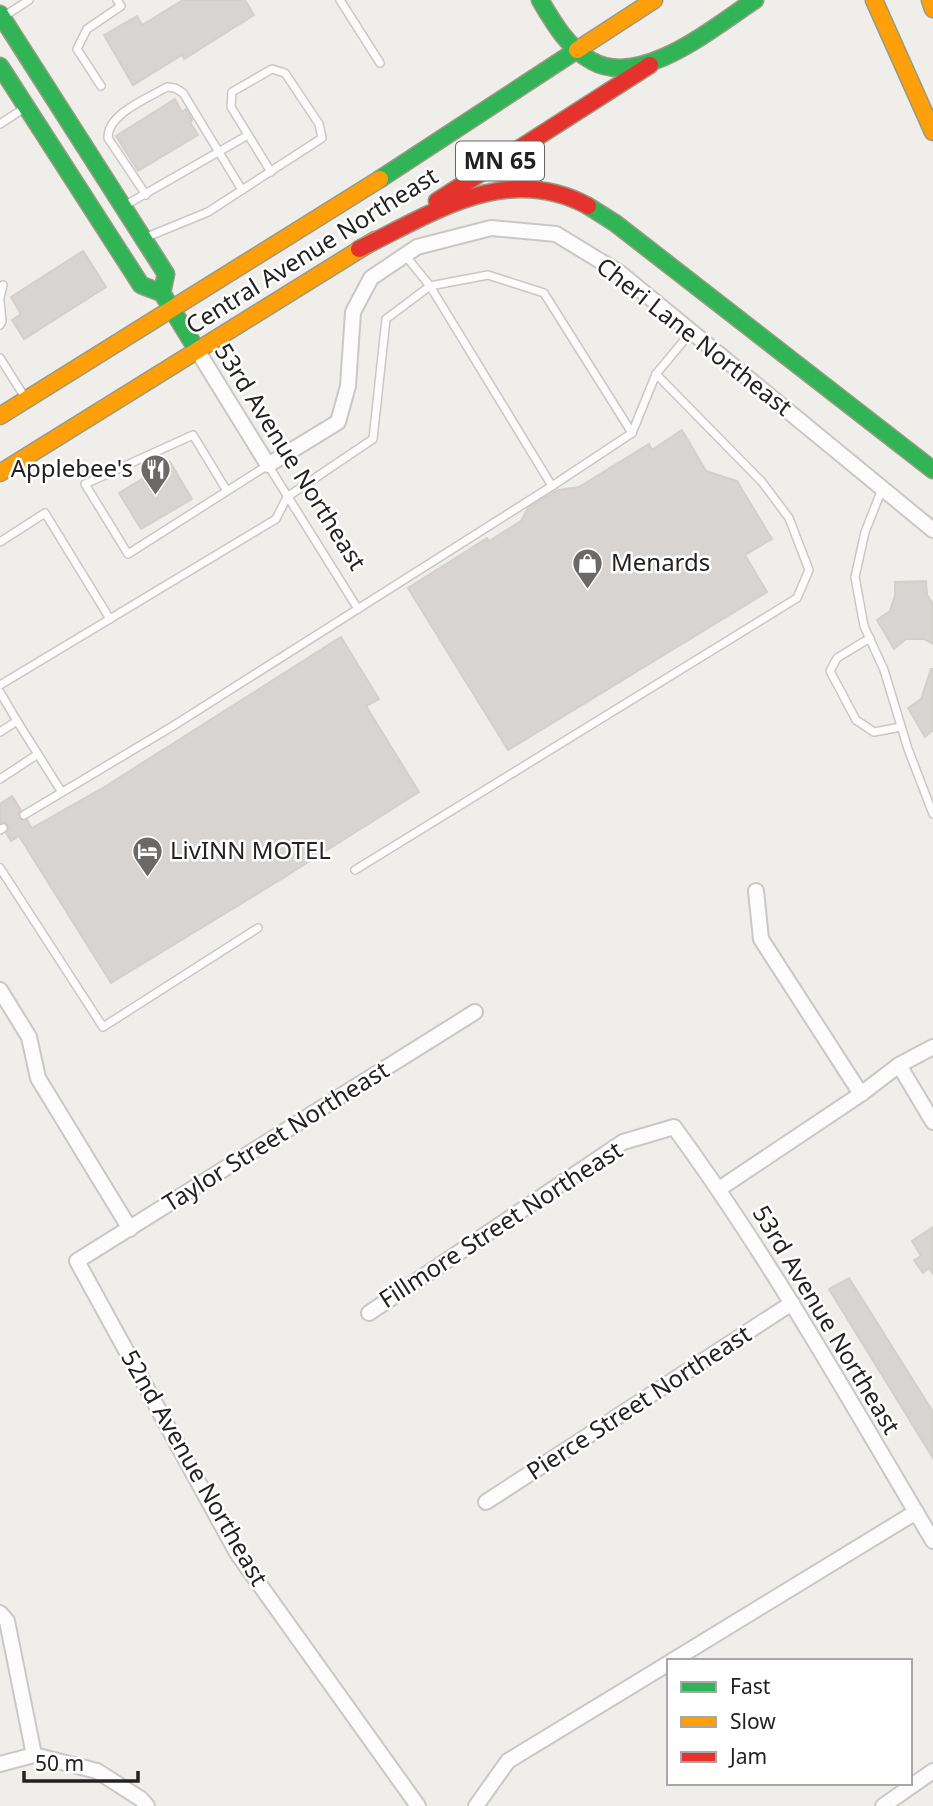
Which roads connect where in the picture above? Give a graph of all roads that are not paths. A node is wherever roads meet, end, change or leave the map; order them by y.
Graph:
1 (29, 0) edge
2 (131, 0) edge
3 (340, 0) edge
4 (540, 0) edge
5 (654, 0) edge
6 (755, 0) edge
7 (874, 0) edge
8 (890, 0) edge
9 (930, 0) edge
10 (119, 3) edge
11 (933, 9) edge
12 (1, 16) edge
13 (577, 50) junction
14 (666, 56) junction
15 (380, 63) dead end
16 (0, 66) edge
17 (101, 86) dead end
18 (26, 107) junction
19 (933, 112) edge
20 (0, 124) edge
21 (933, 132) edge
22 (248, 135) junction
23 (218, 153) junction
24 (271, 172) junction
25 (242, 190) junction
26 (146, 195) junction
27 (122, 207) junction
28 (143, 239) junction
29 (359, 249) junction
30 (405, 255) junction
31 (3, 285) dead end
32 (429, 286) junction
33 (162, 293) junction
34 (0, 299) edge
35 (171, 308) junction
36 (0, 325) edge
37 (691, 331) junction
38 (197, 350) junction
39 (0, 358) edge
40 (656, 374) junction
41 (26, 398) junction
42 (0, 416) edge
43 (632, 433) junction
44 (268, 465) junction
45 (933, 470) edge
46 (0, 473) edge
47 (552, 486) junction
48 (883, 489) junction
49 (228, 491) junction
50 (287, 497) junction
51 (933, 530) edge
52 (0, 542) edge
53 (358, 609) junction
54 (110, 619) junction
55 (870, 638) junction
56 (0, 685) edge
57 (0, 692) edge
58 (17, 721) junction
59 (901, 727) junction
60 (0, 732) edge
61 (38, 754) junction
62 (0, 779) edge
63 (61, 791) junction
64 (933, 814) edge
65 (24, 815) dead end
66 (0, 868) edge
67 (355, 870) dead end
68 (756, 891) dead end
69 (258, 928) dead end
70 (0, 990) edge
71 (475, 1012) dead end
72 (933, 1046) edge
73 (899, 1065) junction
74 (861, 1094) junction
75 (933, 1122) edge
76 (674, 1127) joint
77 (719, 1189) junction
78 (130, 1229) junction
79 (77, 1261) joint
80 (792, 1303) junction
81 (369, 1313) dead end
82 (486, 1502) dead end
83 (916, 1512) junction
84 (933, 1541) edge
85 (0, 1613) edge
86 (676, 1659) edge
87 (667, 1664) edge
88 (34, 1755) junction
89 (0, 1764) edge
90 (933, 1772) edge
91 (147, 1806) edge
92 (418, 1806) edge
93 (476, 1806) edge
94 (883, 1806) edge

1 - 12 lane
2 - 10 lane
3 - 15 lane
4 - 13 main road
5 - 13 main road, Central Avenue Northeast / MN 65
6 - 14 main road, Central Avenue Northeast / MN 65
7 - 21 main road
8 - 19 main road
9 - 11 main road
10 - 17 lane
12 - 27 main road, 53rd Avenue Northeast
13 - 14 main road
13 - 35 main road, Central Avenue Northeast / MN 65
14 - 29 main road, Central Avenue Northeast / MN 65
16 - 18 main road, 53rd Avenue Northeast
18 - 20 lane
18 - 33 main road, 53rd Avenue Northeast
22 - 23 lane
22 - 24 lane
22 - 24 lane
23 - 25 lane
23 - 26 lane
23 - 26 lane
24 - 25 lane
25 - 28 lane
26 - 27 lane
27 - 28 main road, 53rd Avenue Northeast
28 - 33 main road, 53rd Avenue Northeast
29 - 38 main road, Central Avenue Northeast / MN 65
29 - 45 main road
30 - 32 lane
30 - 37 street, Cheri Lane Northeast
30 - 44 street, Cheri Lane Northeast
31 - 34 lane
32 - 43 lane
32 - 47 lane
32 - 50 lane
33 - 35 main road, 53rd Avenue Northeast
34 - 36 lane
35 - 38 main road, 53rd Avenue Northeast
35 - 41 main road, Central Avenue Northeast / MN 65
37 - 40 lane
37 - 48 street, Cheri Lane Northeast
38 - 44 street, 53rd Avenue Northeast
38 - 46 main road, Central Avenue Northeast / MN 65
39 - 41 lane
40 - 43 lane
40 - 67 lane
41 - 42 main road, Central Avenue Northeast / MN 65
43 - 47 lane
44 - 49 lane
44 - 50 lane, 53rd Avenue Northeast
47 - 53 lane
48 - 51 street, Cheri Lane Northeast
48 - 55 lane
49 - 49 lane
50 - 53 lane, 53rd Avenue Northeast
50 - 54 lane
52 - 54 lane
53 - 63 lane
54 - 56 lane
55 - 59 lane
55 - 59 lane
57 - 58 lane
58 - 60 lane
58 - 61 lane
59 - 64 lane
61 - 62 lane
61 - 63 lane
63 - 65 lane
66 - 69 lane
68 - 74 street
70 - 78 street
71 - 78 street, Taylor Street Northeast
72 - 73 street
73 - 74 street
73 - 75 street
74 - 77 street
76 - 77 street, 53rd Avenue Northeast
76 - 81 street, Fillmore Street Northeast
77 - 80 street, 53rd Avenue Northeast
78 - 79 street, Taylor Street Northeast
79 - 92 street, 52nd Avenue Northeast
80 - 82 street, Pierce Street Northeast
80 - 83 street, 53rd Avenue Northeast
83 - 84 street, 53rd Avenue Northeast
83 - 86 street
85 - 88 street
87 - 93 street
88 - 89 street
88 - 91 street
90 - 94 street

